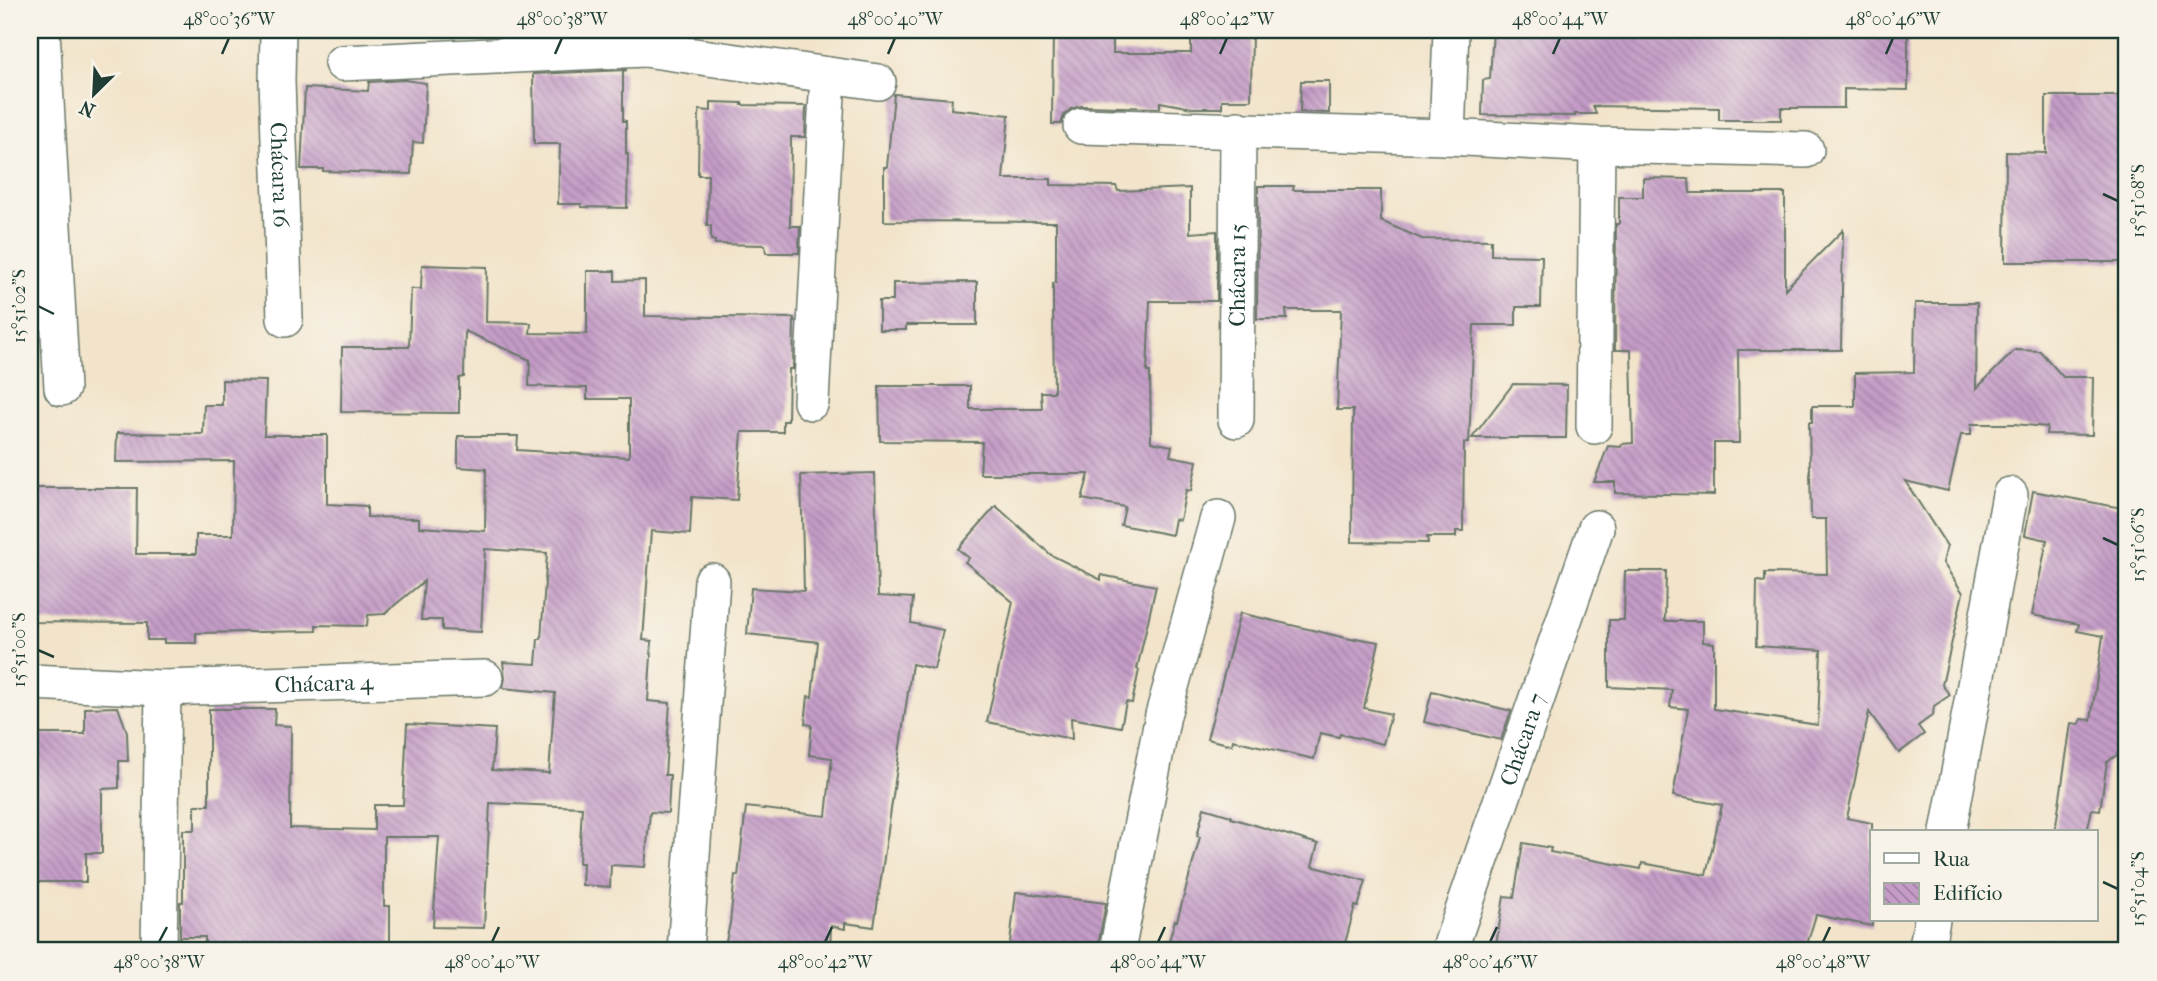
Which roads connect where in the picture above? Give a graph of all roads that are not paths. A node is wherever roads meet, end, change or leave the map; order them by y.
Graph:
1 (42, 30) edge
2 (278, 30) edge
3 (1451, 30) edge
4 (654, 39) edge
5 (342, 63) dead end
6 (828, 75) junction
7 (878, 82) dead end
8 (1081, 126) dead end
9 (1238, 129) junction
10 (1447, 136) junction
11 (1597, 145) junction
12 (1806, 150) dead end
13 (285, 319) dead end
14 (62, 388) dead end
15 (811, 402) dead end
16 (1236, 420) dead end
17 (1594, 426) dead end
18 (2010, 495) dead end
19 (1218, 517) dead end
20 (1596, 528) dead end
21 (712, 581) dead end
22 (485, 678) dead end
23 (30, 682) edge
24 (163, 688) junction
25 (1948, 830) edge
26 (1932, 922) edge
27 (159, 951) edge
28 (685, 951) edge
29 (1117, 951) edge
30 (1449, 951) edge
31 (1926, 951) edge

1 - 14 street
2 - 13 street, Chácara 16
3 - 10 street
4 - 5 street
4 - 6 street
6 - 7 street
6 - 15 street
8 - 9 street
9 - 10 street
9 - 16 street, Chácara 15
10 - 11 street
11 - 12 street
11 - 17 street
18 - 25 street
19 - 29 street
20 - 30 street, Chácara 7
21 - 28 street
22 - 24 street, Chácara 4
23 - 24 street, Chácara 4
24 - 27 street
26 - 31 street

